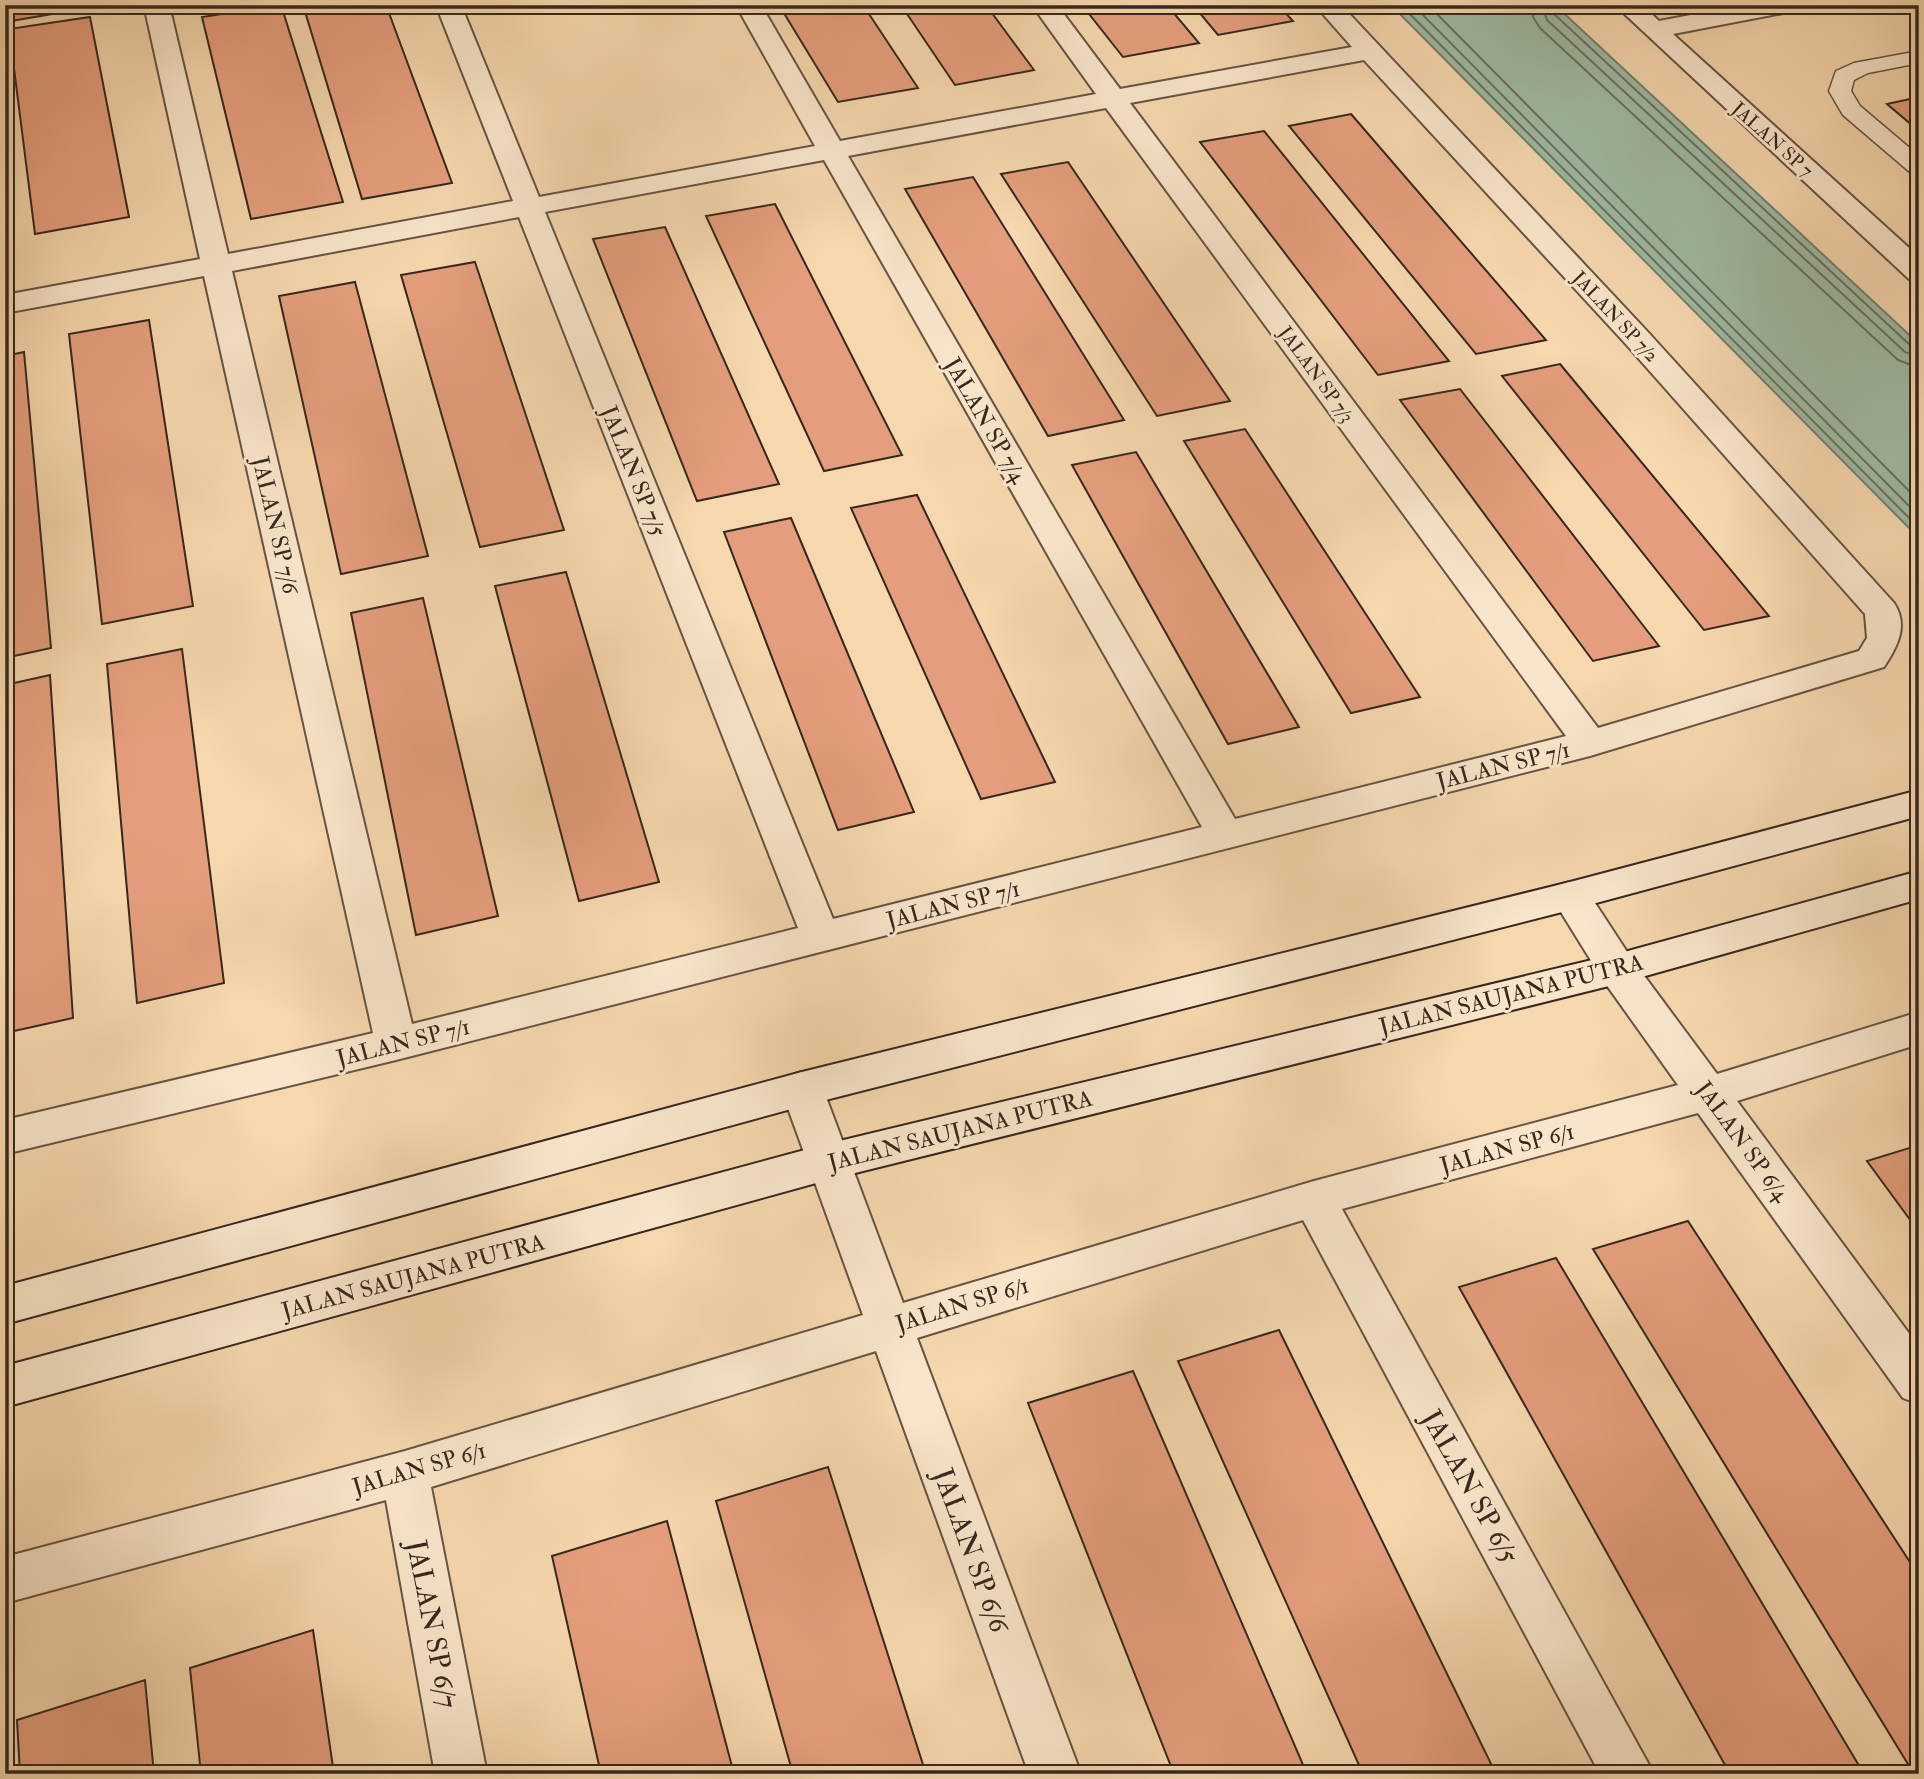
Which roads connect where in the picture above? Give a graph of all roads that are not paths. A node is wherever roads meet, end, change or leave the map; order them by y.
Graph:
1 (156, 5) edge
2 (448, 5) edge
3 (748, 5) edge
4 (1044, 5) edge
5 (1327, 5) edge
6 (1627, 5) edge
7 (1783, 5) edge
8 (1750, 8) edge
9 (1653, 30) junction
10 (1369, 51) junction
11 (1919, 57) edge
12 (1113, 98) junction
13 (832, 151) junction
14 (1919, 168) edge
15 (528, 207) junction
16 (216, 265) junction
17 (1919, 273) edge
18 (5, 304) edge
19 (1884, 638) joint
20 (1590, 743) junction
21 (1919, 803) edge
22 (1224, 835) junction
23 (1919, 885) edge
24 (1570, 896) junction
25 (821, 937) junction
26 (1617, 969) junction
27 (1919, 1028) edge
28 (396, 1044) junction
29 (802, 1089) junction
30 (1710, 1093) junction
31 (5, 1137) edge
32 (827, 1162) junction
33 (1314, 1199) junction
34 (5, 1305) edge
35 (890, 1326) junction
36 (1919, 1384) edge
37 (5, 1387) edge
38 (405, 1473) junction
39 (5, 1580) edge
40 (461, 1774) edge
41 (1055, 1774) edge
42 (1628, 1774) edge

1 - 16 street, JALAN SP 7/6
2 - 15 street, JALAN SP 7/5
3 - 13 street, JALAN SP 7/4
4 - 12 street, JALAN SP 7/3
5 - 10 street, JALAN SP 7/2
6 - 9 street, JALAN SP 7
7 - 8 street
8 - 9 street
9 - 17 street, JALAN SP 7
10 - 12 street
10 - 19 street, JALAN SP 7/2
11 - 14 lane
12 - 13 street
12 - 20 street, JALAN SP 7/3
13 - 15 street
13 - 22 street, JALAN SP 7/4
15 - 16 street
15 - 25 street, JALAN SP 7/5
16 - 18 street
16 - 28 street, JALAN SP 7/6
19 - 20 street, JALAN SP 7/1
20 - 22 street, JALAN SP 7/1
21 - 24 street
22 - 25 street, JALAN SP 7/1
23 - 26 street, JALAN SAUJANA PUTRA
24 - 26 street, JALAN SP 6/4
24 - 29 street
25 - 28 street, JALAN SP 7/1
26 - 30 street, JALAN SP 6/4
26 - 32 street, JALAN SAUJANA PUTRA
27 - 30 street, JALAN SP 6/1
28 - 31 street, JALAN SP 7/1
29 - 32 street, JALAN SP 6/6
29 - 34 street
30 - 33 street, JALAN SP 6/1
30 - 36 street, JALAN SP 6/4
32 - 35 street, JALAN SP 6/6
32 - 37 street, JALAN SAUJANA PUTRA
33 - 35 street, JALAN SP 6/1
33 - 42 street, JALAN SP 6/5
35 - 38 street, JALAN SP 6/1
35 - 41 street, JALAN SP 6/6
38 - 39 street, JALAN SP 6/1
38 - 40 street, JALAN SP 6/7

